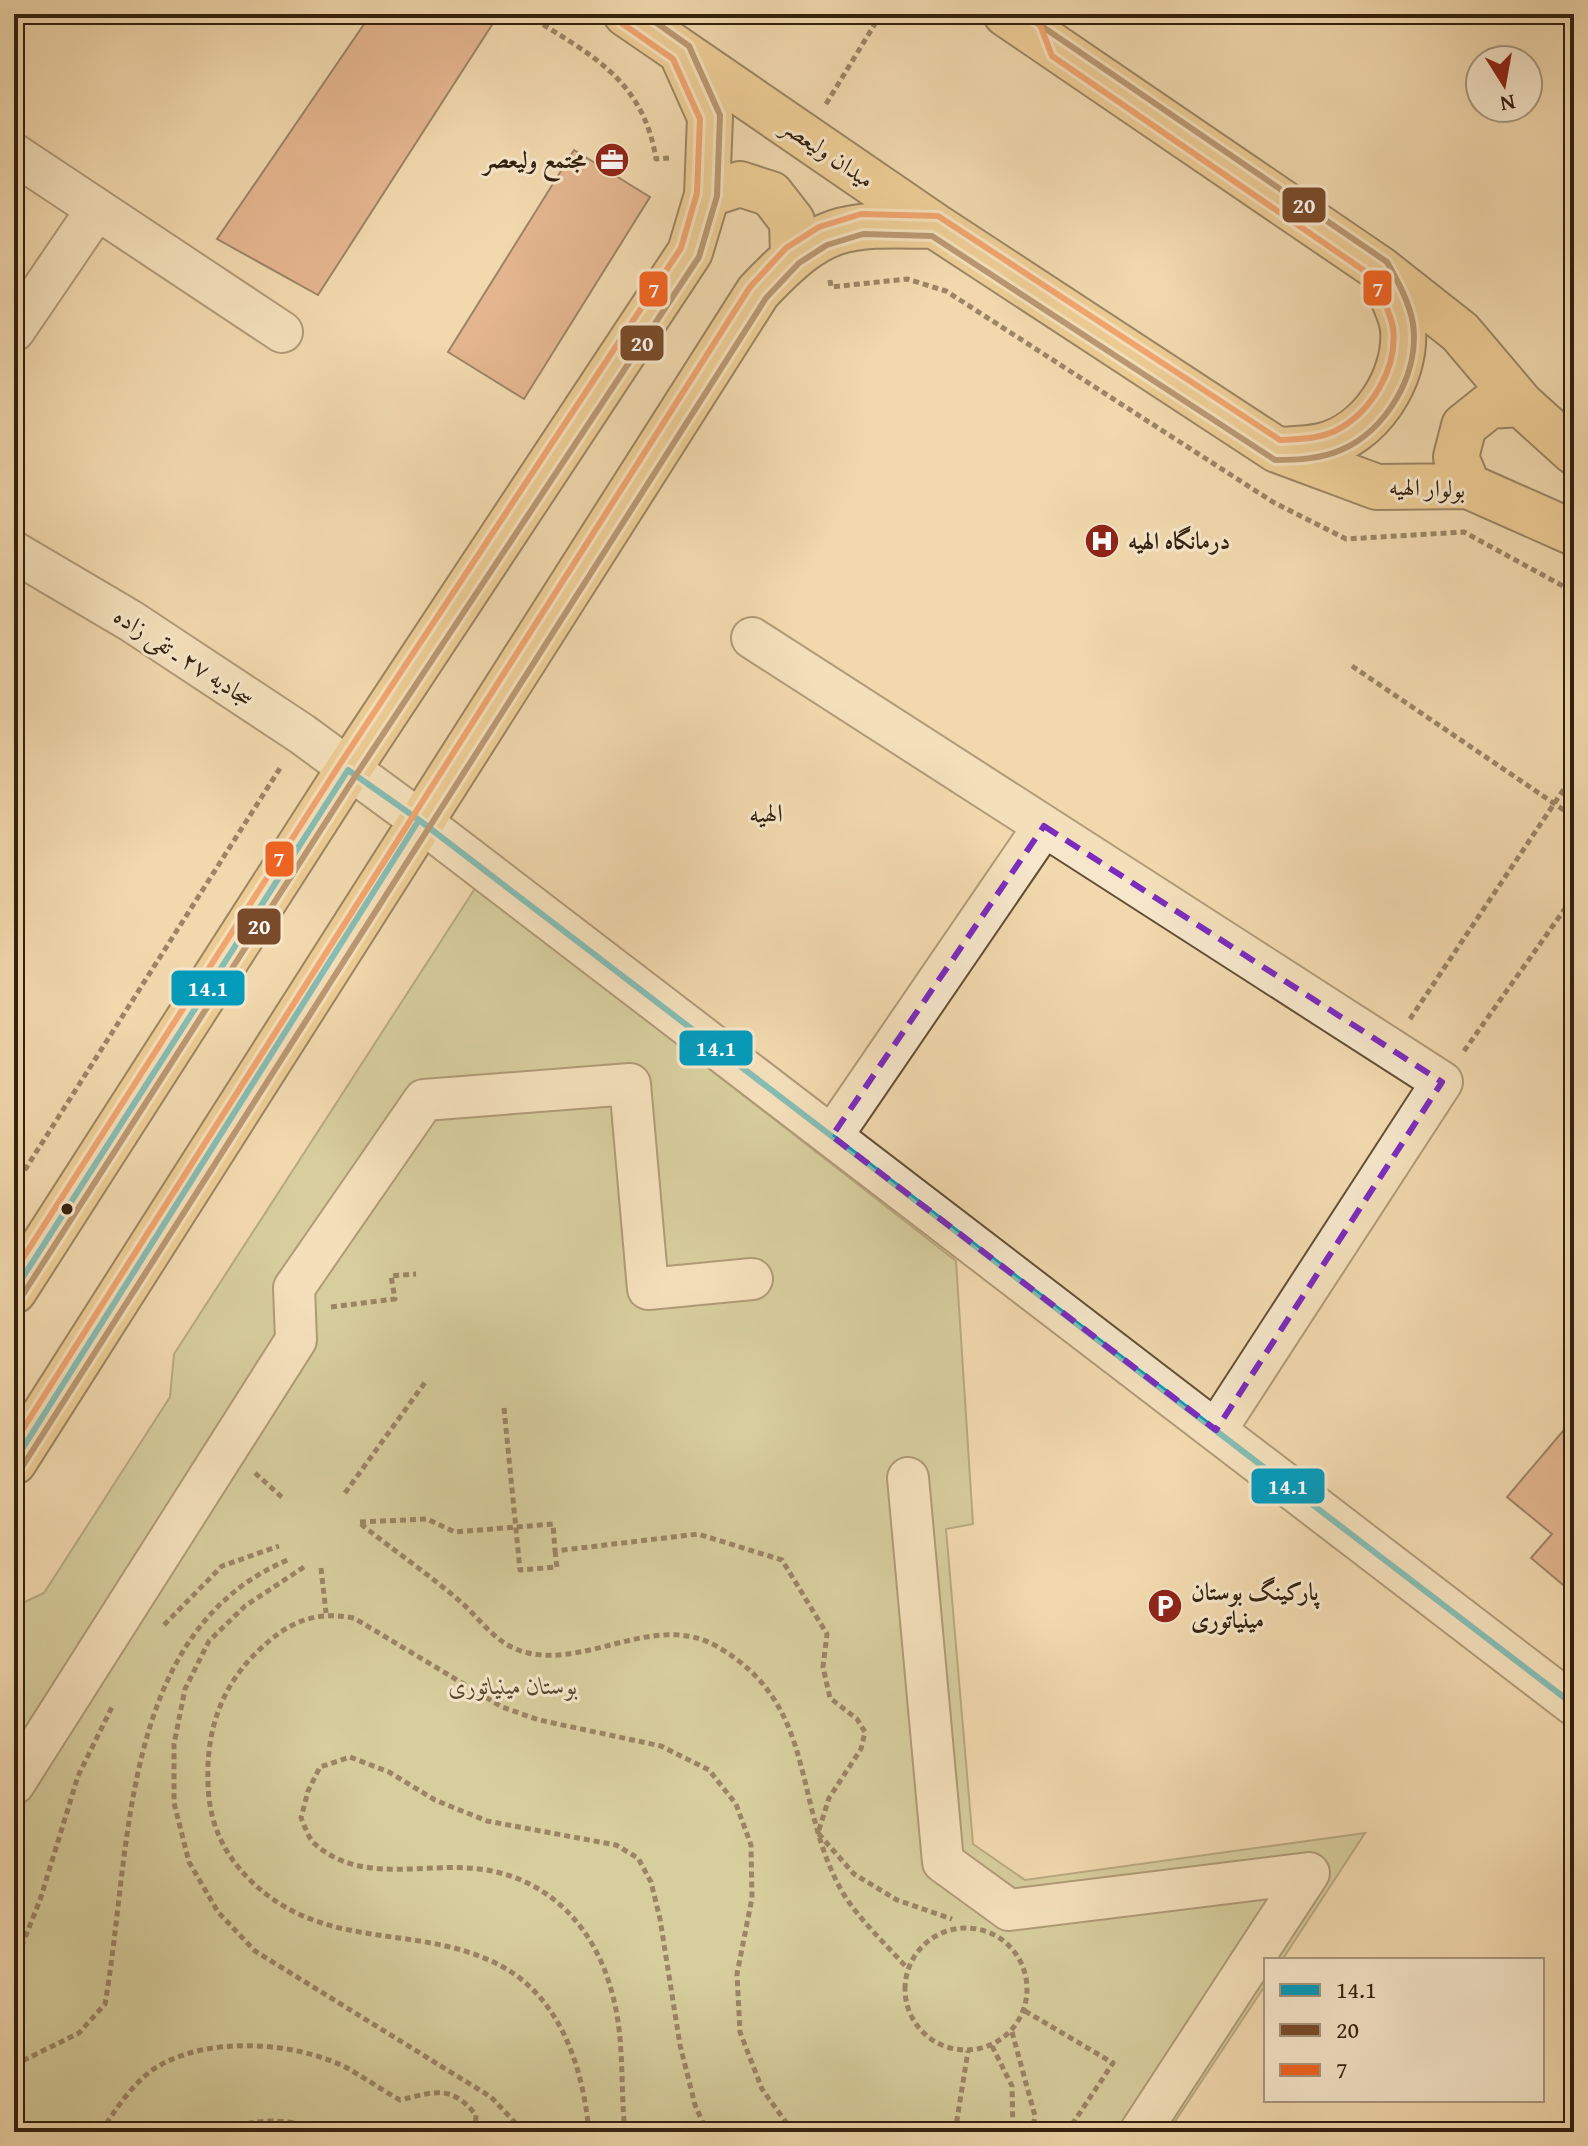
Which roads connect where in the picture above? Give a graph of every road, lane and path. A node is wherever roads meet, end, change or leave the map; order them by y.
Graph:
1 (526, 14) edge
2 (626, 14) edge
3 (881, 14) edge
4 (1006, 14) edge
5 (1052, 31) edge
6 (681, 52) junction
7 (806, 137) junction
8 (14, 154) edge
9 (708, 176) junction
10 (97, 209) junction
11 (935, 226) junction
12 (793, 255) junction
13 (1380, 269) junction
14 (14, 331) edge
15 (282, 332) dead end
16 (1521, 404) junction
17 (1277, 450) junction
18 (1574, 452) edge
19 (1468, 486) junction
20 (1574, 533) edge
21 (14, 552) edge
22 (752, 638) dead end
23 (1352, 666) dead end
24 (302, 734) junction
25 (348, 770) junction
26 (1574, 774) edge
27 (1555, 804) junction
28 (1574, 817) edge
29 (419, 820) junction
30 (1044, 826) junction
31 (1574, 896) edge
32 (1390, 1049) junction
33 (1442, 1082) junction
34 (832, 1136) junction
35 (14, 1187) edge
36 (416, 1274) dead end
37 (752, 1279) dead end
38 (14, 1291) edge
39 (295, 1312) junction
40 (426, 1381) dead end
41 (504, 1408) dead end
42 (1216, 1430) junction
43 (14, 1462) edge
44 (908, 1478) dead end
45 (345, 1493) dead end
46 (515, 1527) junction
47 (279, 1546) dead end
48 (555, 1551) junction
49 (290, 1559) dead end
50 (304, 1567) dead end
51 (321, 1568) dead end
52 (326, 1613) junction
53 (161, 1629) dead end
54 (116, 1699) dead end
55 (1574, 1705) edge
56 (14, 1784) edge
57 (818, 1833) junction
58 (988, 1931) junction
59 (14, 1965) edge
60 (907, 1968) junction
61 (1025, 2011) junction
62 (1012, 2032) junction
63 (992, 2046) junction
64 (968, 2051) junction
65 (14, 2065) edge
66 (101, 2132) edge
67 (219, 2132) edge
68 (325, 2132) edge
69 (475, 2132) edge
70 (524, 2132) edge
71 (589, 2132) edge
72 (625, 2132) edge
73 (707, 2132) edge
74 (793, 2132) edge
75 (955, 2132) edge
76 (1013, 2132) edge
77 (1032, 2132) edge
78 (1067, 2132) edge
79 (1140, 2132) edge

1 - 9 path
2 - 6 main road, میدان ولیعصر
3 - 7 path
4 - 5 main road
5 - 13 main road
6 - 7 main road, میدان ولیعصر
6 - 9 main road
7 - 11 main road, میدان ولیعصر
8 - 10 street
9 - 12 main road
9 - 25 main road
10 - 14 street
10 - 15 street
11 - 12 main road
11 - 17 main road, میدان ولیعصر
12 - 29 main road
13 - 16 main road
13 - 17 main road
16 - 18 main road
16 - 19 main road
17 - 19 main road, بولوار الهیه
19 - 20 main road, بولوار الهیه
21 - 24 street, سجادیه ۲۷ ـ تقی زاده
22 - 30 street
23 - 27 path
24 - 25 street, سجادیه ۲۷ ـ تقی زاده
24 - 35 path
25 - 29 street, سجادیه ۲۷ ـ تقی زاده
25 - 38 main road
26 - 27 path
27 - 28 path
27 - 32 path
29 - 34 street, سجادیه ۲۷ ـ تقی زاده
29 - 43 main road
30 - 32 street
30 - 34 street
31 - 33 path
32 - 33 street
33 - 42 street
34 - 42 street, سجادیه ۲۷ ـ تقی زاده
36 - 39 path
37 - 39 street
39 - 56 street
40 - 45 path
41 - 46 path
42 - 55 street, سجادیه ۲۷ ـ تقی زاده
44 - 79 street
46 - 48 path
46 - 48 path
46 - 57 path
47 - 53 path
48 - 57 path
49 - 65 path
50 - 70 path
51 - 52 path
52 - 71 path
52 - 74 path
54 - 59 path
57 - 58 path
57 - 60 path
58 - 60 path
58 - 61 path
60 - 64 path
61 - 62 path
61 - 78 path
62 - 63 path
62 - 77 path
63 - 64 path
63 - 76 path
64 - 75 path
66 - 69 path
67 - 68 path
72 - 73 path

